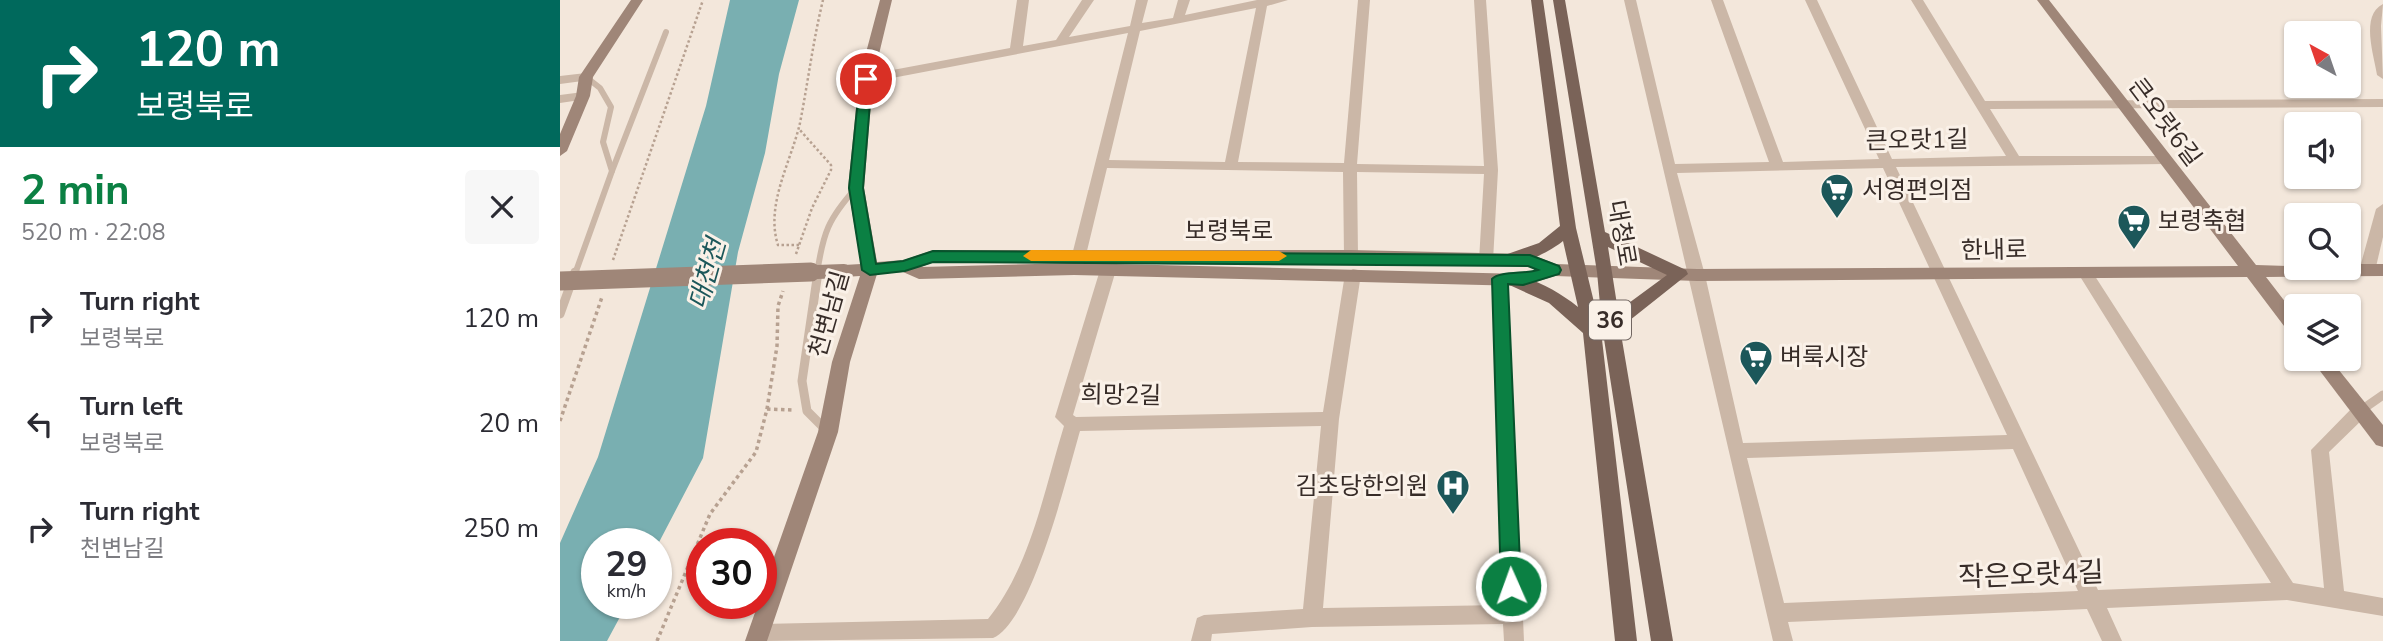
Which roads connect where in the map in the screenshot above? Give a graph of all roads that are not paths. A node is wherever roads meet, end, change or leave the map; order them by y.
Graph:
1 (637, 0) edge
2 (886, 0) edge
3 (1023, 0) edge
4 (1088, 0) edge
5 (1142, 0) edge
6 (1184, 0) edge
7 (1282, 0) edge
8 (1364, 0) edge
9 (1480, 0) edge
10 (1537, 0) edge
11 (1559, 0) edge
12 (1630, 0) edge
13 (1717, 0) edge
14 (1811, 0) edge
15 (1917, 0) edge
16 (2043, 0) edge
17 (1262, 1) edge
18 (2383, 7) edge
19 (1178, 19) junction
20 (1135, 29) junction
21 (666, 32) dead end
22 (1060, 43) junction
23 (1016, 51) junction
24 (2383, 75) edge
25 (586, 77) junction
26 (866, 79) junction
27 (560, 80) edge
28 (583, 96) junction
29 (560, 99) edge
30 (2383, 103) edge
31 (2123, 104) junction
32 (1981, 105) junction
33 (560, 151) edge
34 (2015, 160) junction
35 (2166, 160) junction
36 (1889, 163) junction
37 (1102, 164) junction
38 (1231, 165) junction
39 (1777, 167) junction
40 (1350, 169) junction
41 (1669, 169) junction
42 (1491, 170) junction
43 (612, 171) junction
44 (856, 188) junction
45 (2383, 209) edge
46 (1568, 228) junction
47 (1597, 235) junction
48 (1079, 255) junction
49 (1486, 261) junction
50 (1352, 265) junction
51 (905, 266) junction
52 (870, 270) junction
53 (1108, 270) junction
54 (2375, 270) edge
55 (1580, 271) junction
56 (1605, 272) junction
57 (2251, 272) junction
58 (1505, 273) junction
59 (1688, 274) junction
60 (2086, 274) junction
61 (1941, 275) junction
62 (560, 281) edge
63 (560, 314) edge
64 (2284, 314) edge
65 (1611, 326) junction
66 (1592, 331) junction
67 (2329, 371) edge
68 (2383, 395) edge
69 (2360, 411) junction
70 (1330, 419) junction
71 (1073, 424) junction
72 (828, 432) junction
73 (2383, 439) edge
74 (2019, 442) junction
75 (1735, 451) junction
76 (2287, 591) junction
77 (2335, 598) junction
78 (2092, 600) junction
79 (2383, 607) edge
80 (1776, 613) junction
81 (1512, 614) junction
82 (1312, 618) junction
83 (757, 637) edge
84 (1201, 641) edge
85 (1514, 641) edge
86 (1626, 641) edge
87 (1661, 641) edge
88 (1783, 641) edge
89 (2112, 641) edge

1 - 25 main road
2 - 26 main road, 천변남길
3 - 23 street
4 - 22 street
5 - 20 street
6 - 19 street
7 - 17 street
8 - 40 street
9 - 42 street
10 - 46 main road, 대청로 / 36
11 - 47 main road, 대청로 / 36
12 - 41 street
13 - 39 street
14 - 36 street
15 - 32 street
16 - 31 main road, 큰오랏6길
17 - 19 street
17 - 38 street
18 - 24 street
19 - 20 street
20 - 22 street
20 - 37 street
21 - 43 lane
22 - 23 street
23 - 26 street
25 - 27 street
25 - 28 main road
25 - 43 lane
26 - 44 main road, 천변남길
28 - 29 street
28 - 33 main road
30 - 31 street
31 - 32 street
31 - 35 main road, 큰오랏6길
32 - 34 street
34 - 35 street, 큰오랏1길
34 - 36 street, 큰오랏1길
35 - 57 main road, 큰오랏6길
36 - 39 street, 큰오랏1길
36 - 61 street
37 - 38 street
37 - 48 street
38 - 40 street
39 - 41 street, 큰오랏1길
40 - 42 street
40 - 50 street
41 - 59 street
42 - 49 street
43 - 63 lane
44 - 52 main road, 천변남길
44 - 72 lane
45 - 54 street
46 - 55 main road, 대청로 / 36
46 - 58 main road
47 - 56 main road, 대청로 / 36
47 - 59 main road
48 - 50 main road, 보령북로
48 - 51 main road, 보령북로
49 - 50 main road, 보령북로
49 - 58 main road, 보령북로
50 - 53 main road, 보령북로
50 - 58 main road, 보령북로
50 - 70 street
51 - 52 main road, 보령북로
51 - 53 main road, 보령북로
52 - 62 main road, 보령북로, bridge
52 - 72 main road, 천변남길
53 - 71 street, 희망2길
54 - 57 main road, 한내로
55 - 56 main road, 보령북로
55 - 58 main road, 보령북로
55 - 66 main road, 대청로 / 36
56 - 59 main road, 한내로
56 - 65 main road, 대청로 / 36
57 - 60 main road, 한내로
57 - 64 main road, 큰오랏6길
58 - 66 main road
58 - 81 street
59 - 61 main road, 한내로
59 - 65 main road
59 - 75 street
60 - 61 main road, 한내로
60 - 76 street
61 - 74 street
65 - 87 main road, 대청로 / 36
66 - 86 main road, 대청로 / 36
67 - 69 main road
68 - 69 lane
69 - 73 main road
69 - 77 street
70 - 71 street, 희망2길
70 - 82 street
71 - 83 street, 천변남길
72 - 83 main road, 천변남길
74 - 75 street
74 - 78 street
75 - 80 street
76 - 77 street, 작은오랏4길
76 - 78 street, 작은오랏4길
77 - 79 street, 작은오랏4길
78 - 80 street, 작은오랏4길
78 - 89 street
80 - 88 street
81 - 82 street
81 - 85 street
82 - 84 street

